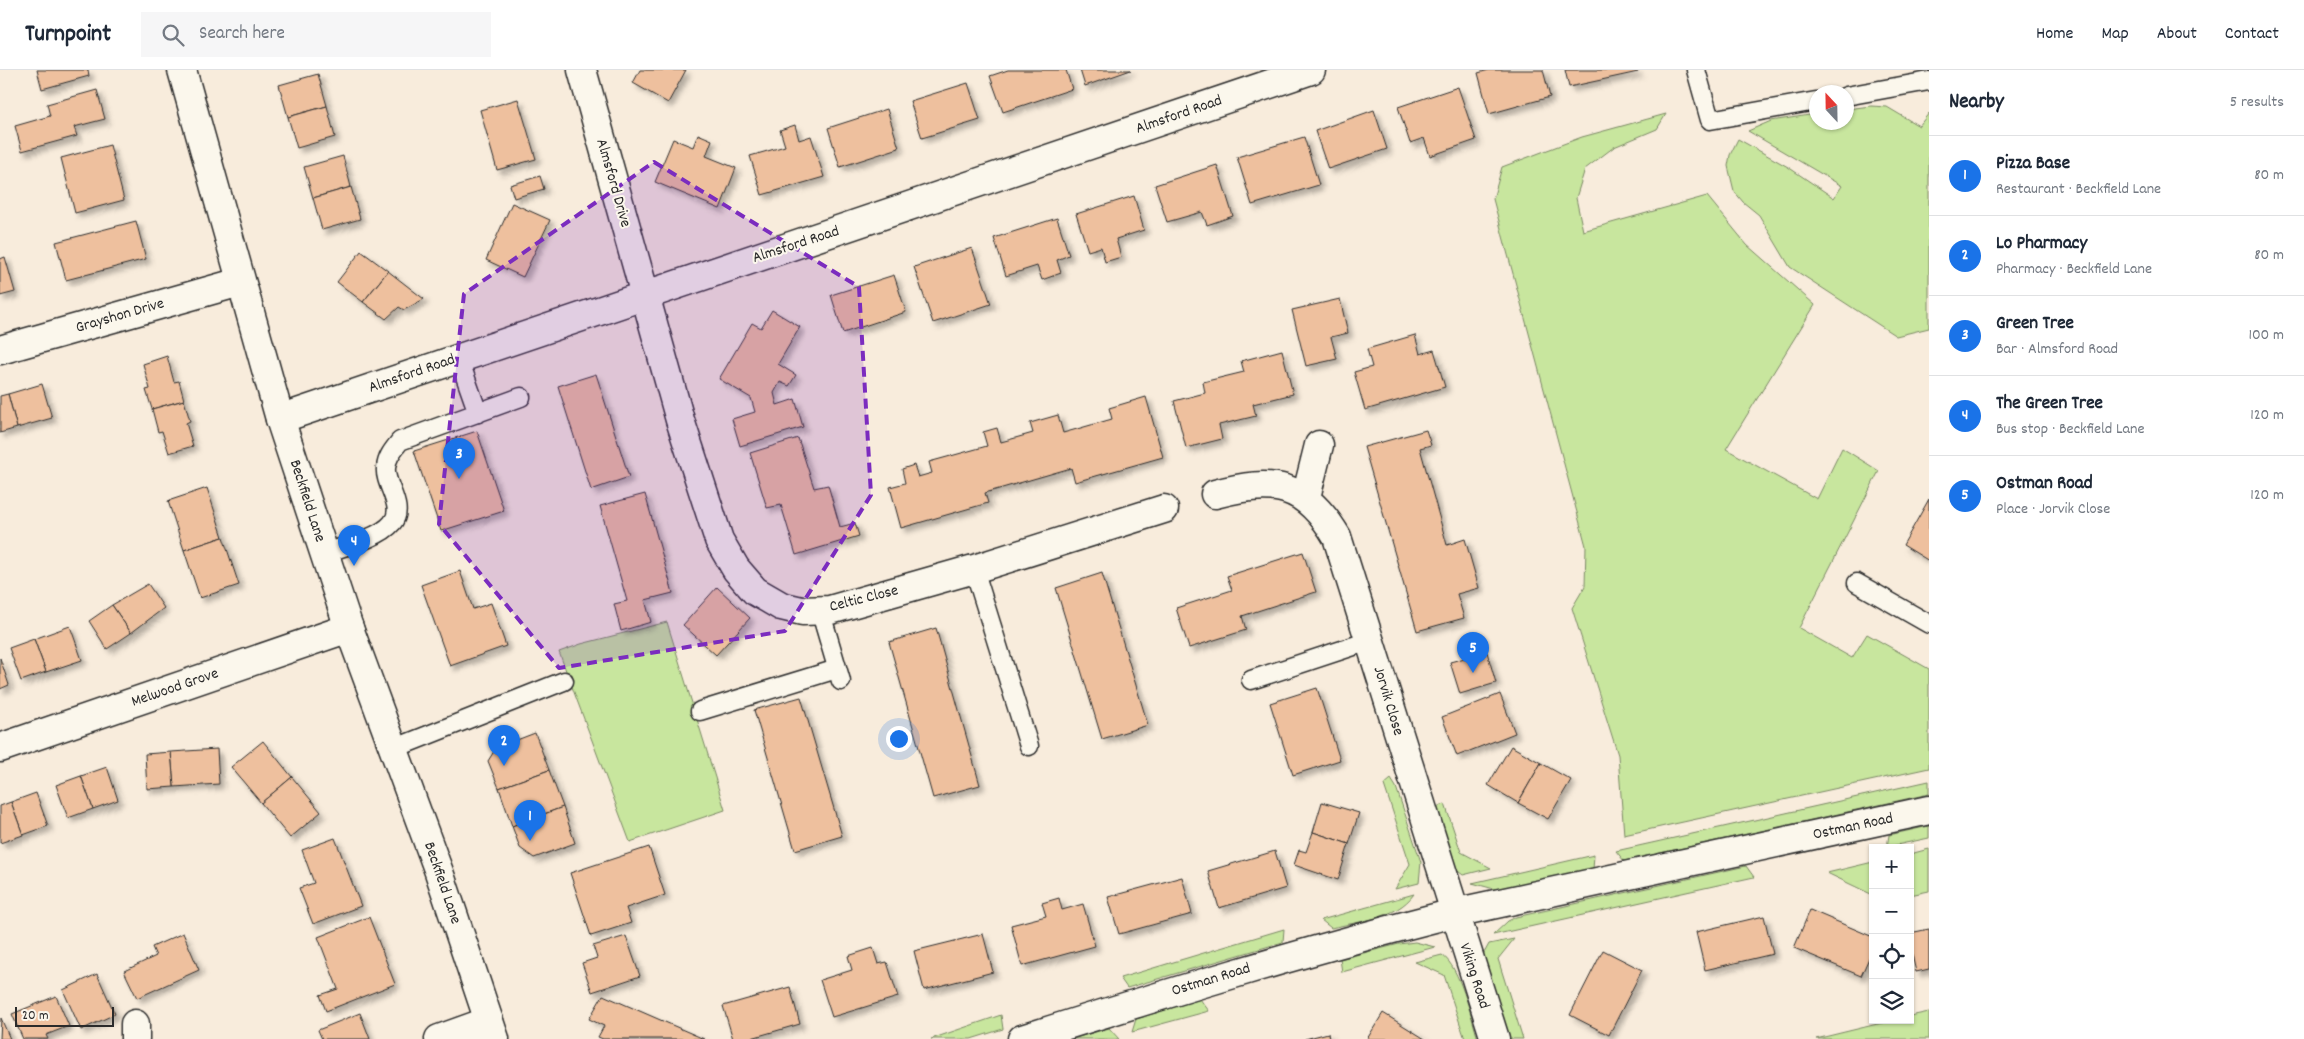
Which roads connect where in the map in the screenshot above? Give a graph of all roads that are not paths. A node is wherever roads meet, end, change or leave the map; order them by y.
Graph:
1 (182, 70) edge
2 (582, 70) edge
3 (1311, 70) edge
4 (1696, 70) edge
5 (1929, 81) edge
6 (1854, 95) edge
7 (1809, 102) edge
8 (240, 282) junction
9 (644, 295) junction
10 (0, 350) edge
11 (458, 359) junction
12 (521, 397) dead end
13 (478, 413) junction
14 (280, 419) junction
15 (1320, 445) dead end
16 (1215, 494) dead end
17 (1306, 498) junction
18 (1164, 509) dead end
19 (325, 553) junction
20 (974, 569) junction
21 (1857, 583) dead end
22 (820, 610) junction
23 (1929, 624) edge
24 (349, 628) junction
25 (1369, 641) junction
26 (1251, 680) dead end
27 (564, 681) dead end
28 (700, 712) dead end
29 (1029, 746) dead end
30 (0, 748) edge
31 (393, 750) junction
32 (1929, 810) edge
33 (1454, 913) junction
34 (492, 1030) edge
35 (439, 1039) edge
36 (1022, 1039) edge
37 (1495, 1039) edge

1 - 8 street, Beckfield Lane
2 - 9 street, Almsford Drive
3 - 9 street, Almsford Road
4 - 7 lane
5 - 6 lane
8 - 10 street, Grayshon Drive
8 - 14 street, Beckfield Lane
9 - 11 street, Almsford Road
9 - 22 street, Celtic Close
11 - 13 lane
11 - 14 street, Almsford Road
12 - 13 lane
13 - 19 lane
14 - 19 street, Beckfield Lane
15 - 17 street
16 - 17 street, Jorvik Close
17 - 25 street, Jorvik Close
18 - 20 street, Celtic Close
19 - 24 street, Beckfield Lane
20 - 22 street, Celtic Close
20 - 29 lane
21 - 23 lane
22 - 28 lane
24 - 30 street, Melwood Grove
24 - 31 street, Beckfield Lane
25 - 26 lane
25 - 33 street, Jorvik Close
27 - 31 lane
31 - 34 street, Beckfield Lane
32 - 33 street, Ostman Road
33 - 36 street, Ostman Road
33 - 37 street, Viking Road
34 - 35 street

